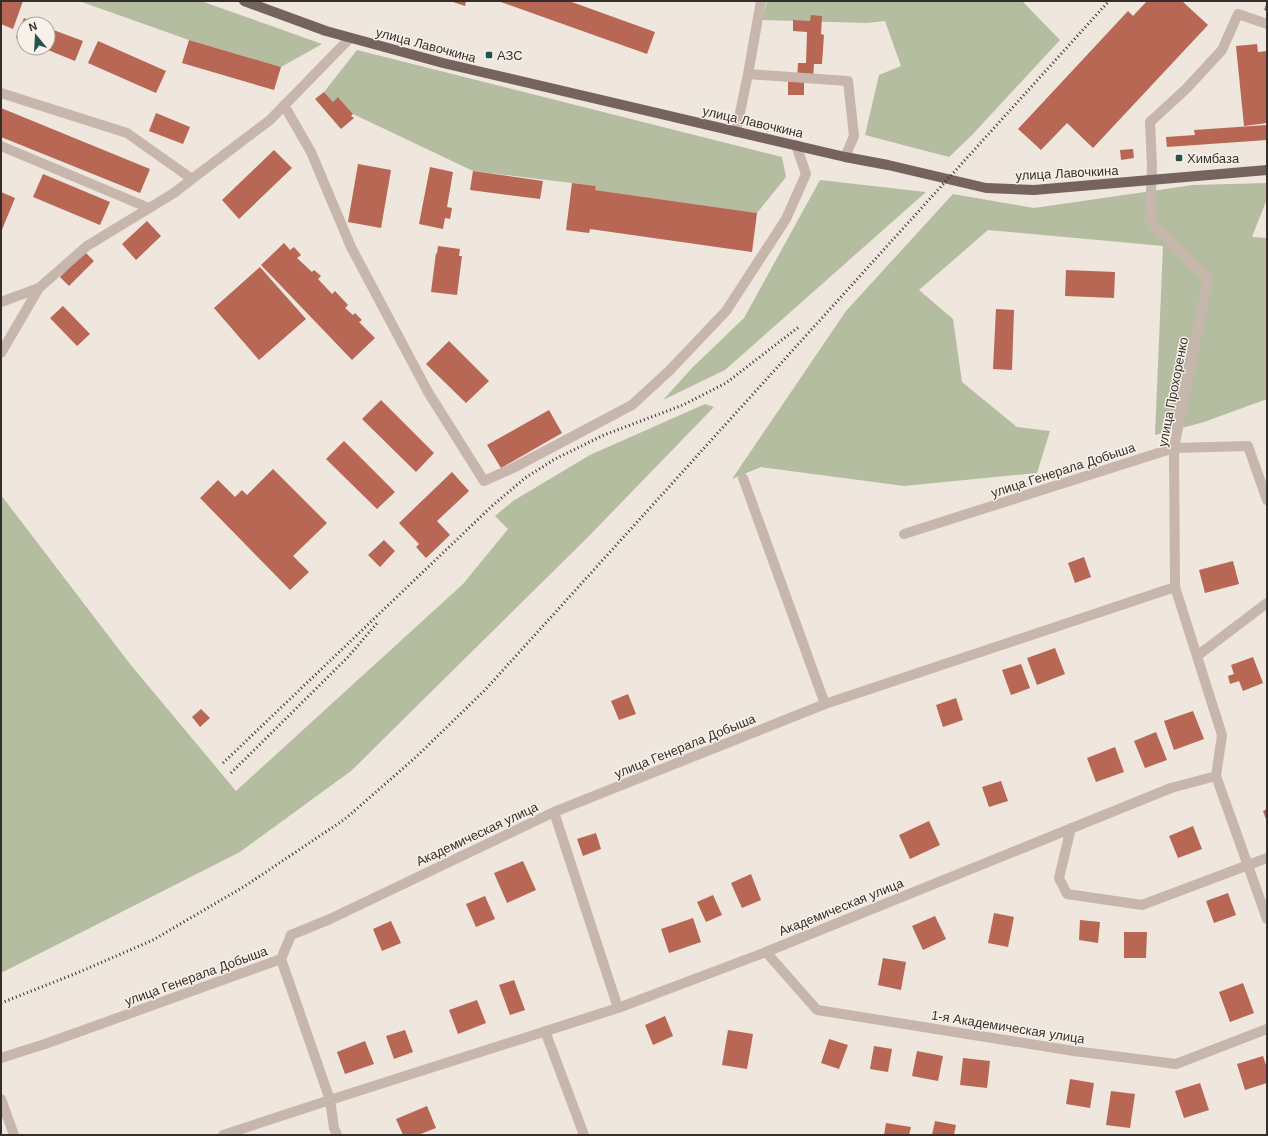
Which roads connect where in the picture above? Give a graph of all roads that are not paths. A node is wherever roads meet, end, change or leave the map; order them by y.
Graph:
1 (244, 1) edge
2 (761, 1) edge
3 (1267, 24) edge
4 (350, 38) junction
5 (748, 74) junction
6 (1, 92) edge
7 (284, 105) junction
8 (736, 132) junction
9 (1, 146) edge
10 (796, 146) junction
11 (845, 157) junction
12 (1267, 170) edge
13 (192, 179) junction
14 (1151, 180) junction
15 (149, 208) junction
16 (38, 288) junction
17 (1, 302) edge
18 (1, 353) edge
19 (1174, 448) junction
20 (743, 478) dead end
21 (1267, 500) edge
22 (904, 534) dead end
23 (1175, 587) junction
24 (1267, 603) edge
25 (1197, 656) junction
26 (825, 704) junction
27 (1216, 776) junction
28 (554, 812) junction
29 (1071, 828) junction
30 (1267, 858) edge
31 (1247, 865) junction
32 (1267, 919) edge
33 (766, 952) junction
34 (281, 959) junction
35 (618, 1008) junction
36 (1267, 1029) edge
37 (546, 1031) junction
38 (1, 1058) edge
39 (1, 1100) edge
40 (330, 1100) junction
41 (14, 1135) edge
42 (223, 1135) edge
43 (337, 1135) edge
44 (584, 1135) edge

1 - 4 main road, улица Лавочкина
2 - 5 street
3 - 14 street, улица Прохоренко
4 - 7 street
4 - 8 main road, улица Лавочкина
5 - 8 street
5 - 11 street
6 - 13 street
7 - 10 street
7 - 13 street
8 - 10 main road, улица Лавочкина
9 - 15 street
10 - 11 main road, улица Лавочкина
11 - 14 main road, улица Лавочкина
12 - 14 main road, улица Лавочкина
13 - 15 street
14 - 19 street, улица Прохоренко
15 - 16 street
16 - 17 street
16 - 18 street
19 - 21 street, улица Генерала Добыша
19 - 22 street, улица Генерала Добыша
19 - 23 street, улица Прохоренко
20 - 26 street
23 - 25 street, улица Прохоренко
23 - 26 street, улица Генерала Добыша
24 - 25 street
25 - 27 street, улица Прохоренко
26 - 28 street, улица Генерала Добыша
27 - 29 street, Академическая улица
27 - 31 street, улица Прохоренко
28 - 34 street, Академическая улица
28 - 35 street, Академическая улица
29 - 31 street
29 - 33 street, Академическая улица
30 - 31 street
31 - 32 street, улица Прохоренко
33 - 35 street, Академическая улица
33 - 36 street, 1-я Академическая улица
34 - 38 street, улица Генерала Добыша
34 - 40 street, улица Генерала Добыша
35 - 37 street, Академическая улица
37 - 40 street, Академическая улица
37 - 44 street
39 - 41 street
40 - 42 street, Академическая улица
40 - 43 street, улица Генерала Добыша

